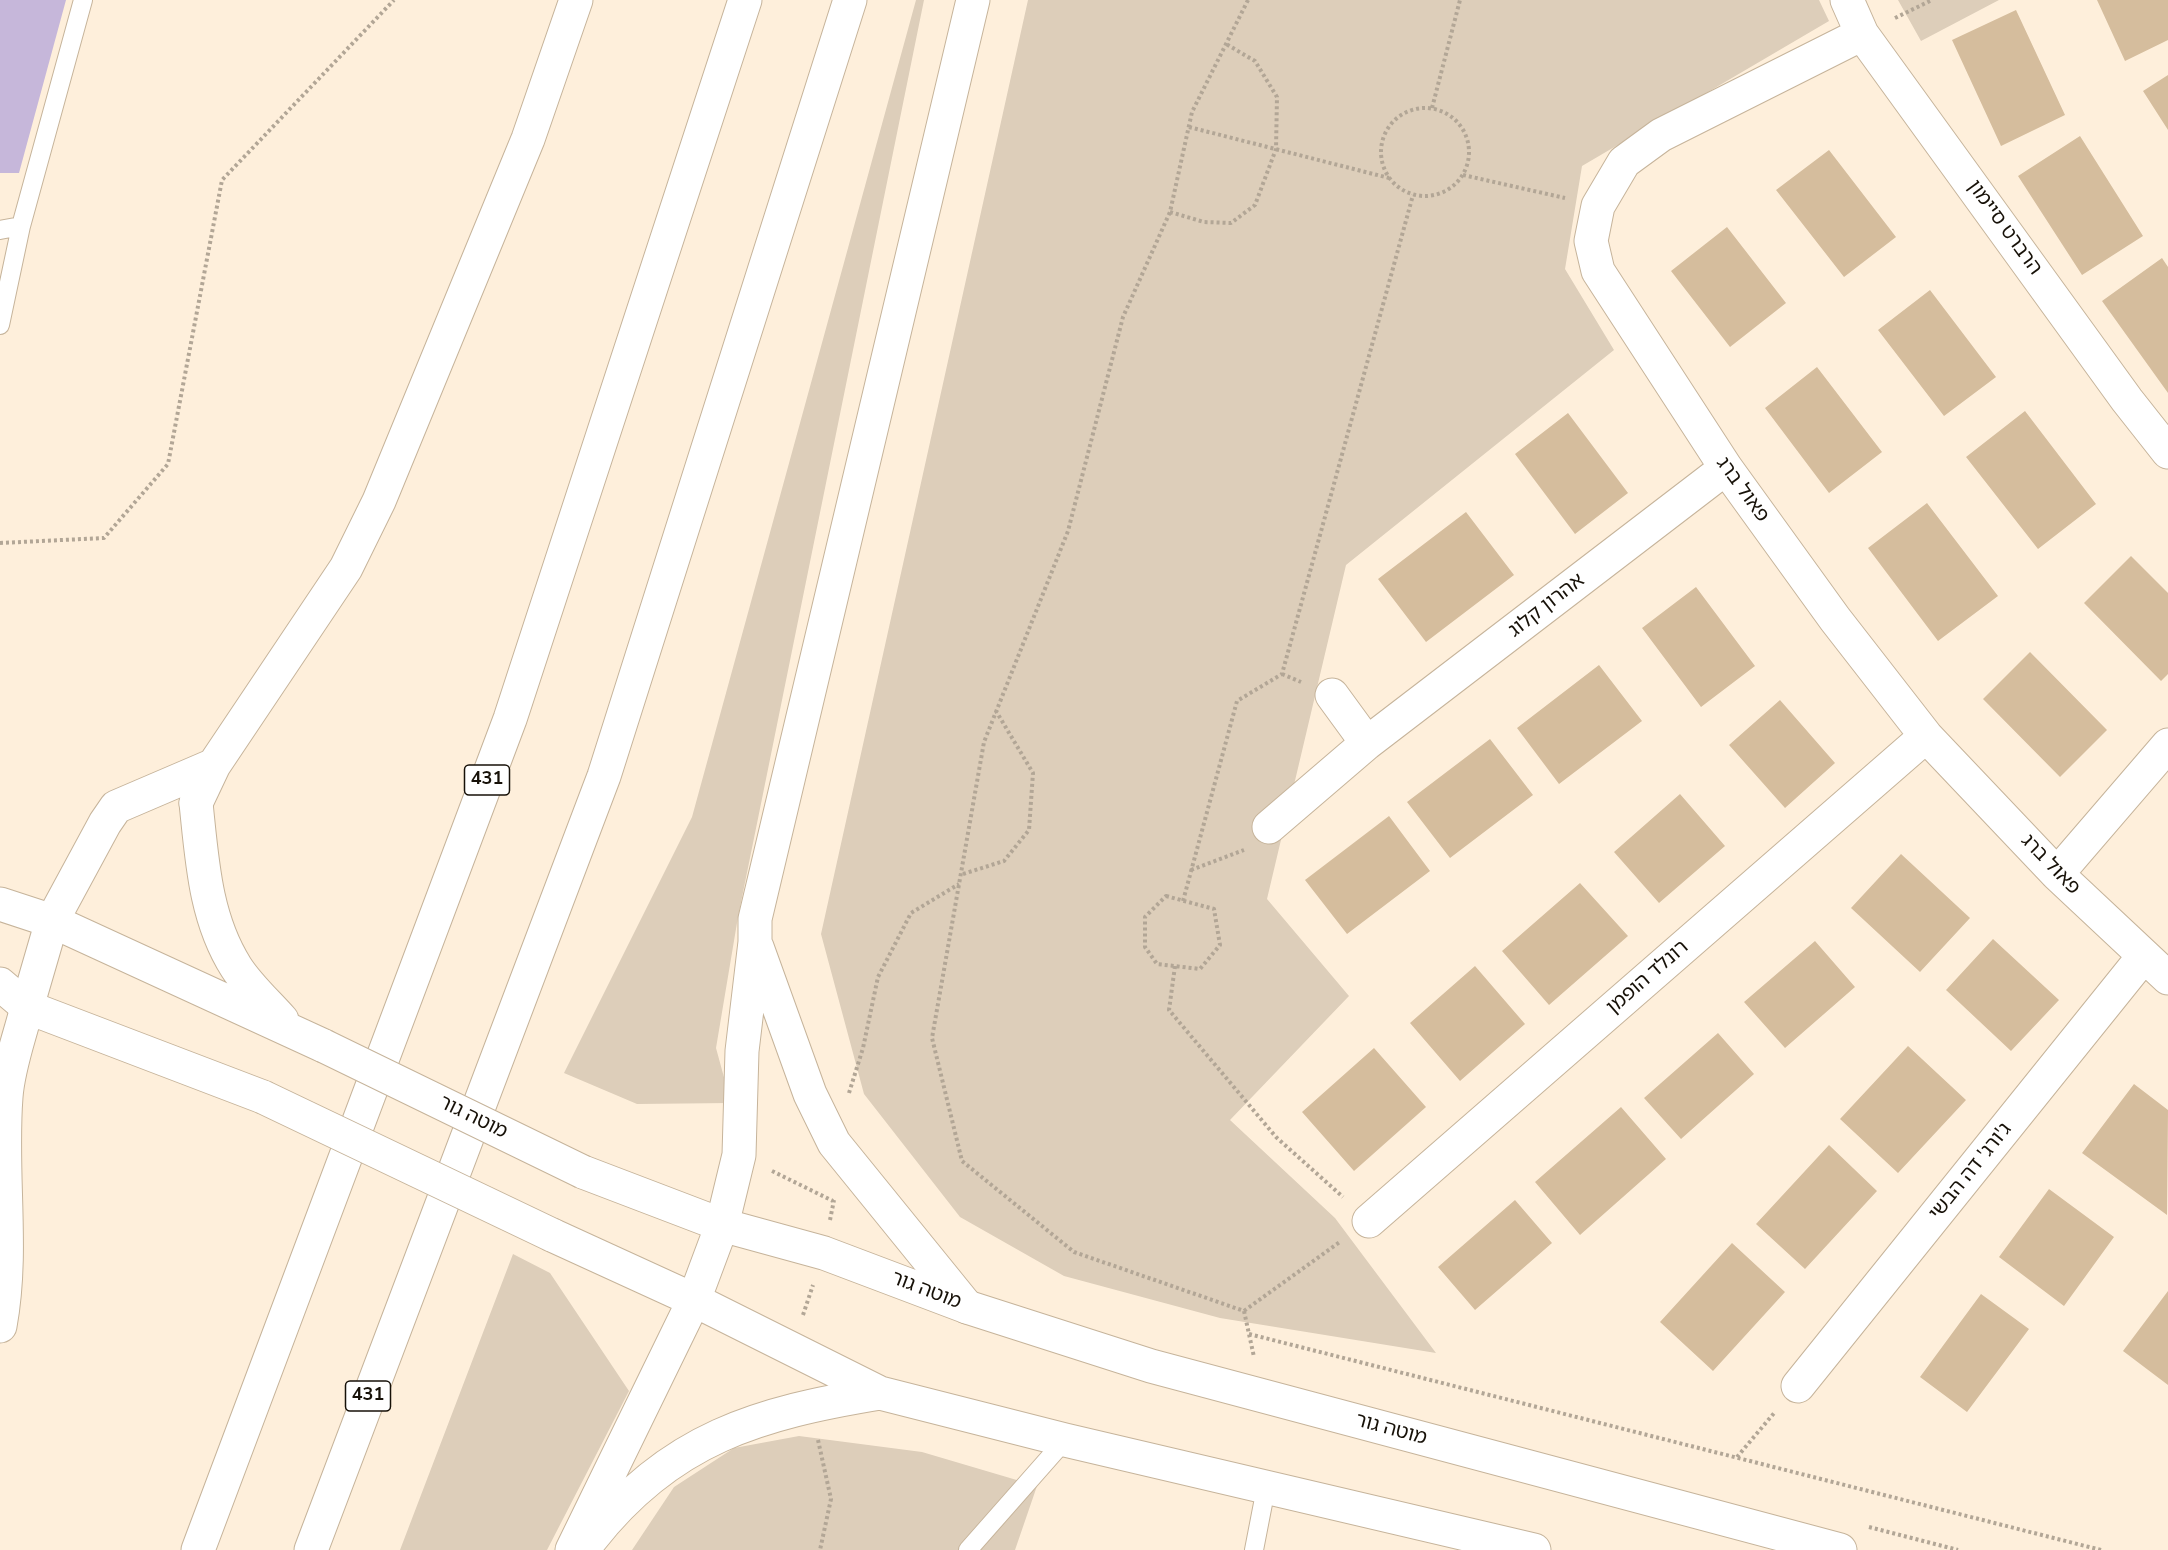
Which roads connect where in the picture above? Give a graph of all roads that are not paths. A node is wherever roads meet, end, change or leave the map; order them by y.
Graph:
1 (82, 0) edge
2 (576, 0) edge
3 (745, 0) edge
4 (850, 0) edge
5 (973, 0) edge
6 (1847, 0) edge
7 (1862, 34) junction
8 (21, 226) junction
9 (0, 230) edge
10 (0, 325) edge
11 (2168, 452) edge
12 (1726, 468) junction
13 (1332, 695) dead end
14 (1926, 736) junction
15 (1368, 743) junction
16 (2168, 745) edge
17 (214, 765) junction
18 (1269, 827) road end
19 (2057, 874) junction
20 (0, 904) edge
21 (52, 921) junction
22 (755, 942) junction
23 (2143, 957) junction
24 (2168, 978) edge
25 (0, 984) edge
26 (27, 1007) junction
27 (291, 1030) junction
28 (1369, 1221) road end
29 (722, 1225) junction
30 (694, 1300) junction
31 (967, 1307) junction
32 (0, 1326) edge
33 (1798, 1386) road end
34 (880, 1393) junction
35 (1065, 1440) junction
36 (1266, 1488) junction
37 (198, 1550) edge
38 (311, 1550) edge
39 (572, 1550) edge
40 (583, 1550) edge
41 (968, 1550) edge
42 (1254, 1550) edge
43 (1534, 1550) edge
44 (1840, 1550) edge

1 - 8 lane
2 - 17 main road
3 - 37 main road, 431
4 - 38 main road, 431
5 - 22 main road
6 - 7 main road, הרברט סיימון
7 - 11 main road, הרברט סיימון
7 - 12 main road, פאול ברג
8 - 9 lane
8 - 10 lane
12 - 14 main road, פאול ברג
12 - 15 main road, אהרון קלוג
13 - 15 main road
14 - 19 main road, פאול ברג
14 - 28 main road, רונלד הופמן
15 - 18 main road, אהרון קלוג
16 - 19 main road
17 - 21 main road
17 - 27 main road
19 - 23 main road, פאול ברג
20 - 21 main road, מוטה גור
21 - 26 main road
21 - 27 main road, מוטה גור
22 - 29 main road
22 - 31 main road
23 - 24 main road, פאול ברג
23 - 33 main road, ג'ורג' דה הבשי
25 - 26 main road
26 - 30 main road, bridge
26 - 32 main road
27 - 29 main road, מוטה גור, bridge
29 - 30 main road
29 - 31 main road, מוטה גור
30 - 34 main road
30 - 39 main road
31 - 44 main road, מוטה גור
34 - 35 main road
34 - 40 main road
35 - 36 main road
35 - 41 lane
36 - 42 lane
36 - 43 main road

